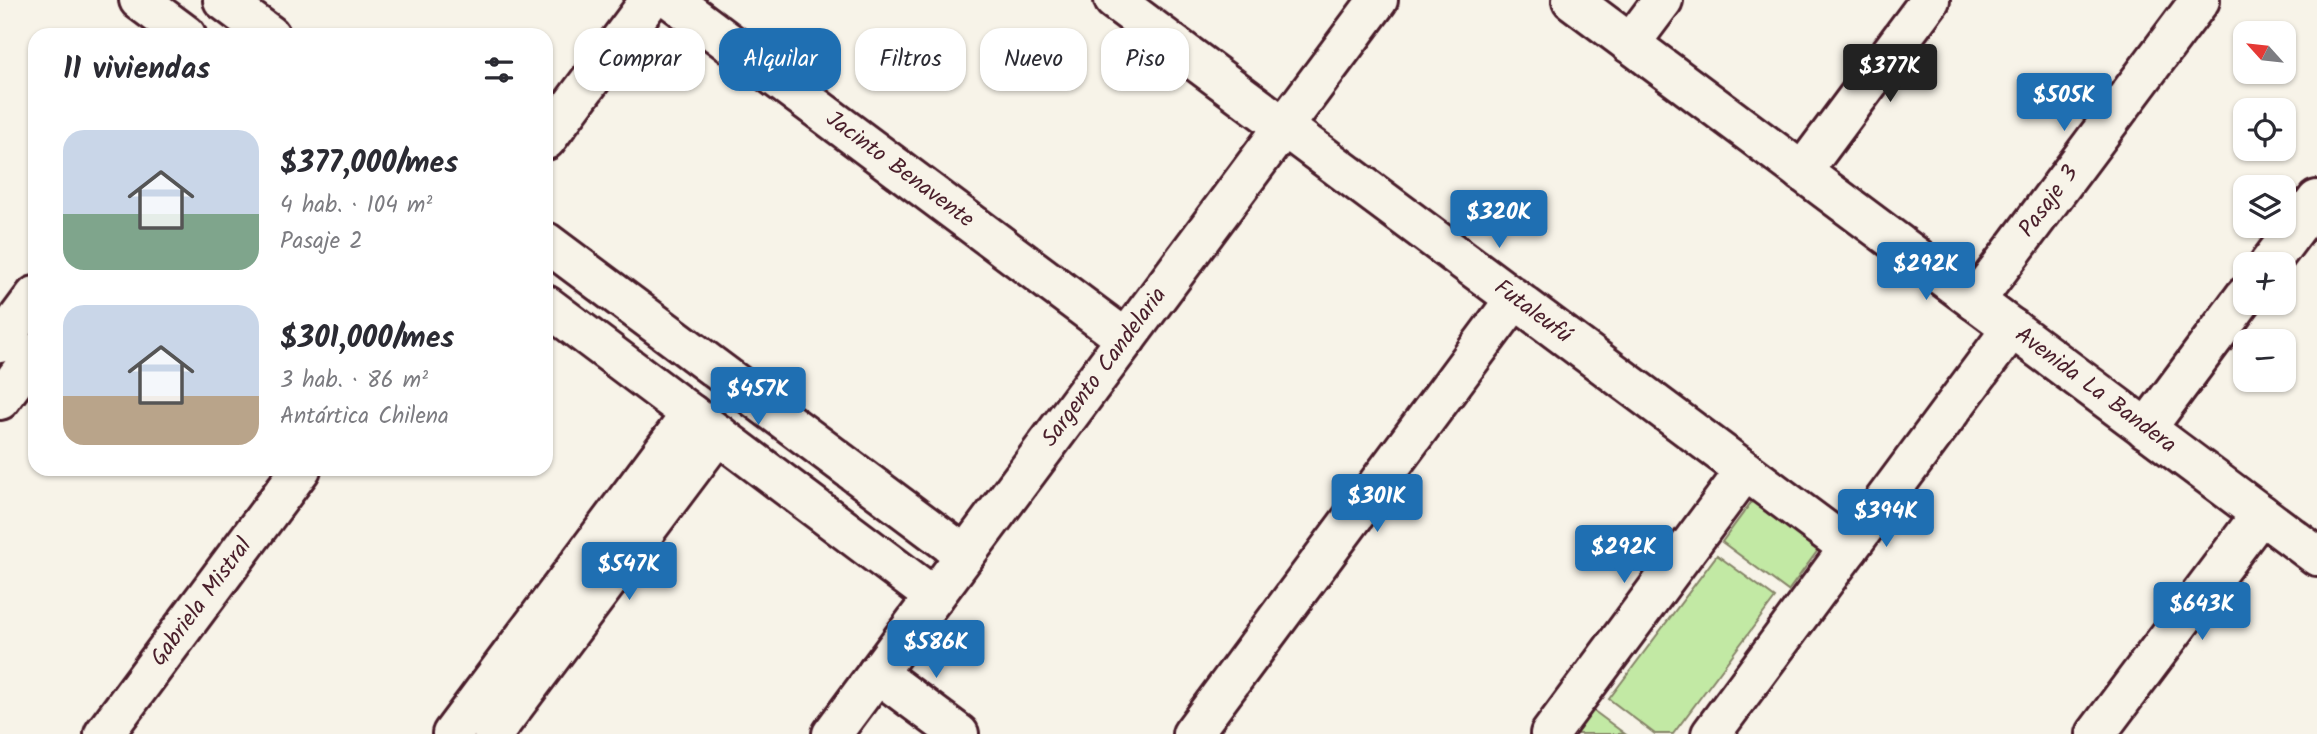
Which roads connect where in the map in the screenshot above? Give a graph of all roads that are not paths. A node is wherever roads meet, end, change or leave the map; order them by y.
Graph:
1 (139, 0) edge
2 (223, 0) edge
3 (650, 0) edge
4 (672, 0) edge
5 (1114, 0) edge
6 (1378, 0) edge
7 (1572, 0) edge
8 (1663, 0) edge
9 (1930, 0) edge
10 (2200, 0) edge
11 (177, 28) edge
12 (261, 28) edge
13 (1630, 44) junction
14 (1284, 127) junction
15 (553, 131) edge
16 (1802, 172) junction
17 (2317, 200) edge
18 (553, 247) edge
19 (2278, 252) edge
20 (1515, 299) junction
21 (1975, 301) junction
22 (28, 305) edge
23 (553, 310) edge
24 (2233, 312) edge
25 (2012, 328) junction
26 (1126, 339) junction
27 (0, 343) edge
28 (28, 362) edge
29 (0, 400) edge
30 (704, 424) junction
31 (2146, 429) junction
32 (1745, 471) junction
33 (296, 476) edge
34 (2261, 514) junction
35 (1849, 548) junction
36 (965, 555) junction
37 (2317, 556) edge
38 (934, 597) junction
39 (877, 673) junction
40 (104, 734) edge
41 (452, 734) edge
42 (493, 734) edge
43 (832, 734) edge
44 (959, 734) edge
45 (1192, 734) edge
46 (1550, 734) edge
47 (1712, 734) edge
48 (2096, 734) edge

1 - 11 street
2 - 12 street
3 - 15 street
4 - 26 street, Jacinto Benavente
5 - 14 street, Futaleufú
6 - 14 street, Sargento Candelaria
7 - 13 street, Avenida La Bandera
8 - 13 street
9 - 16 street
10 - 21 street, Pasaje 3
13 - 16 street, Avenida La Bandera
14 - 20 street, Futaleufú
14 - 26 street, Sargento Candelaria
16 - 21 street, Avenida La Bandera
17 - 19 street
18 - 36 street
20 - 32 street, Futaleufú
20 - 45 street
21 - 25 street, Avenida La Bandera
22 - 27 street
23 - 30 street
24 - 31 street
25 - 31 street, Avenida La Bandera
25 - 35 street
26 - 36 street, Sargento Candelaria
28 - 29 street
30 - 38 street
30 - 41 street
30 - 42 street
31 - 34 street, Avenida La Bandera
32 - 35 street, Futaleufú
32 - 46 street
33 - 40 street, Gabriela Mistral
34 - 37 street, Avenida La Bandera
34 - 48 street
35 - 47 street
36 - 38 street, Sargento Candelaria
38 - 39 street, Sargento Candelaria
39 - 43 street, Sargento Candelaria
39 - 44 street

